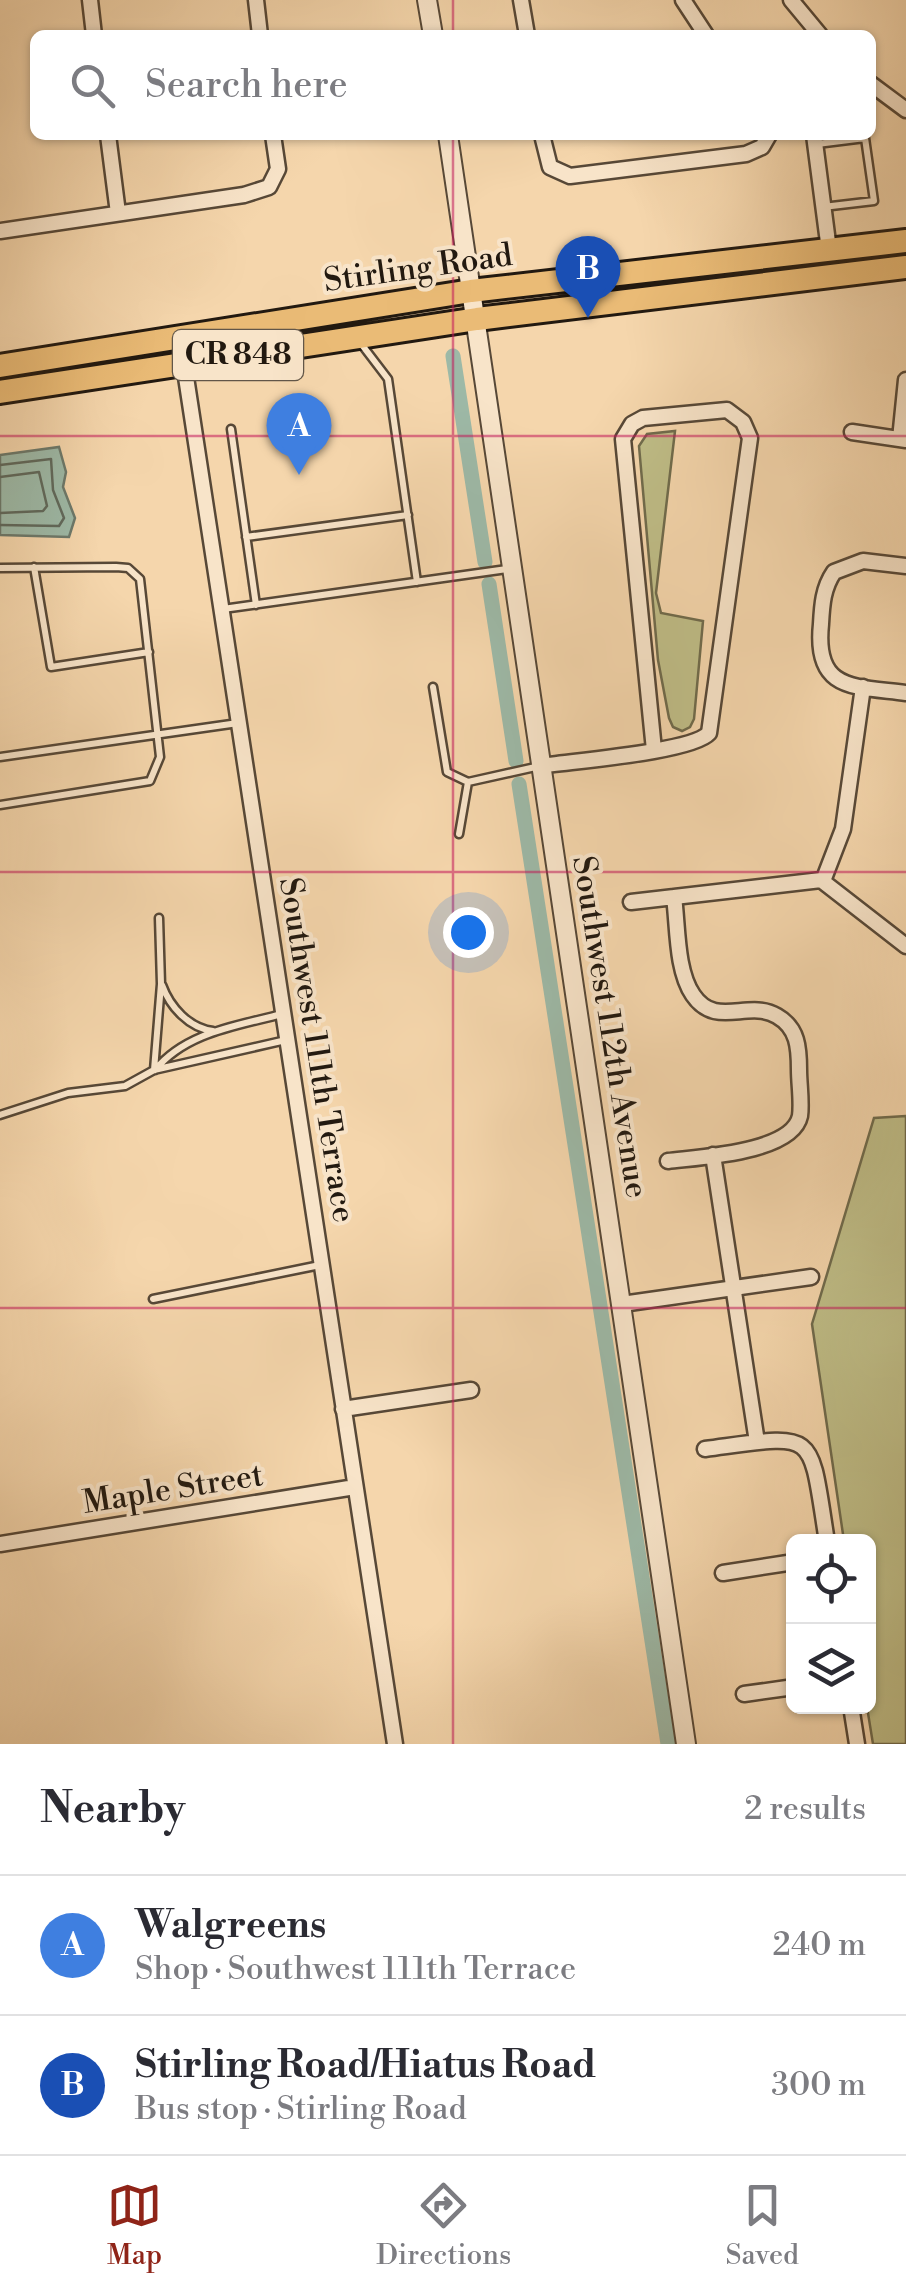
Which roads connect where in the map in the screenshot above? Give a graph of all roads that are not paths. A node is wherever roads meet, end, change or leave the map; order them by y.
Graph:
1 (90, 0) edge
2 (256, 0) edge
3 (427, 0) edge
4 (521, 0) edge
5 (683, 0) edge
6 (791, 0) edge
7 (93, 30) edge
8 (259, 30) edge
9 (432, 30) edge
10 (525, 30) edge
11 (703, 30) edge
12 (816, 30) edge
13 (876, 88) edge
14 (906, 110) edge
15 (109, 140) edge
16 (274, 140) edge
17 (449, 140) edge
18 (543, 140) edge
19 (814, 140) edge
20 (865, 140) edge
21 (766, 141) edge
22 (822, 207) junction
23 (118, 214) junction
24 (0, 231) edge
25 (906, 240) edge
26 (829, 250) junction
27 (906, 267) edge
28 (471, 291) junction
29 (476, 318) junction
30 (355, 338) junction
31 (184, 364) junction
32 (0, 366) edge
33 (905, 377) edge
34 (0, 392) edge
35 (230, 429) dead end
36 (852, 432) dead end
37 (903, 440) edge
38 (408, 515) junction
39 (246, 537) junction
40 (34, 566) junction
41 (906, 566) edge
42 (0, 568) edge
43 (511, 569) junction
44 (417, 582) junction
45 (256, 605) junction
46 (222, 609) junction
47 (149, 652) junction
48 (433, 687) dead end
49 (863, 687) junction
50 (906, 693) edge
51 (239, 722) junction
52 (158, 735) junction
53 (654, 750) junction
54 (0, 757) edge
55 (540, 766) junction
56 (468, 782) junction
57 (0, 805) edge
58 (459, 834) dead end
59 (822, 880) junction
60 (674, 897) junction
61 (632, 902) dead end
62 (159, 918) dead end
63 (906, 946) edge
64 (161, 984) junction
65 (284, 1014) junction
66 (214, 1031) junction
67 (288, 1040) junction
68 (154, 1070) junction
69 (0, 1115) edge
70 (713, 1155) junction
71 (668, 1162) dead end
72 (322, 1265) junction
73 (811, 1277) dead end
74 (732, 1288) junction
75 (153, 1299) dead end
76 (622, 1304) junction
77 (472, 1390) dead end
78 (344, 1410) junction
79 (757, 1442) junction
80 (705, 1448) dead end
81 (355, 1488) junction
82 (826, 1534) edge
83 (0, 1544) edge
84 (786, 1563) edge
85 (723, 1572) dead end
86 (786, 1688) edge
87 (744, 1694) dead end
88 (852, 1714) edge
89 (395, 1744) edge
90 (686, 1744) edge
91 (857, 1744) edge

1 - 7 street
2 - 8 street
3 - 9 street
4 - 10 street
5 - 11 street
6 - 12 street
13 - 14 street
15 - 23 street
16 - 23 street
17 - 28 street, Southwest 112th Avenue
18 - 21 street
19 - 22 street
20 - 22 lane
22 - 26 street
23 - 24 street
25 - 26 main road, Stirling Road / CR 848
26 - 28 main road, Stirling Road / CR 848
27 - 29 main road, Stirling Road / CR 848
28 - 29 street, Southwest 112th Avenue
28 - 32 main road, Stirling Road / CR 848
29 - 30 main road, Stirling Road / CR 848
29 - 43 street, Southwest 112th Avenue
30 - 31 main road, Stirling Road / CR 848
30 - 38 lane
31 - 34 main road, Stirling Road / CR 848
31 - 46 street, Southwest 111th Terrace
33 - 37 street
35 - 39 lane
36 - 37 street
38 - 39 lane
38 - 44 lane
39 - 45 lane
40 - 42 lane
40 - 47 lane
40 - 47 lane
41 - 49 street
43 - 44 lane
43 - 55 street, Southwest 112th Avenue
44 - 45 lane
45 - 46 lane
46 - 51 street, Southwest 111th Terrace
47 - 52 lane
48 - 56 lane
49 - 50 street
49 - 59 street
51 - 52 lane
51 - 65 street, Southwest 111th Terrace
52 - 54 lane
52 - 57 lane
53 - 53 street
53 - 55 street
55 - 56 lane
55 - 76 street, Southwest 112th Avenue
56 - 58 lane
59 - 60 street
59 - 63 street
60 - 61 street
60 - 70 street
62 - 64 lane
64 - 66 lane
64 - 68 lane
65 - 66 lane
65 - 67 street, Southwest 111th Terrace
66 - 68 lane
67 - 68 lane
67 - 72 street, Southwest 111th Terrace
68 - 69 lane
70 - 71 street
70 - 74 street
72 - 75 lane
72 - 78 street, Southwest 111th Terrace
73 - 74 street
74 - 76 street
74 - 79 street
76 - 90 street, Southwest 112th Avenue
77 - 78 street
78 - 81 street, Southwest 111th Terrace
79 - 80 street
79 - 82 street
81 - 83 street, Maple Street
81 - 89 street, Southwest 111th Terrace
84 - 85 street
86 - 87 street
88 - 91 street

